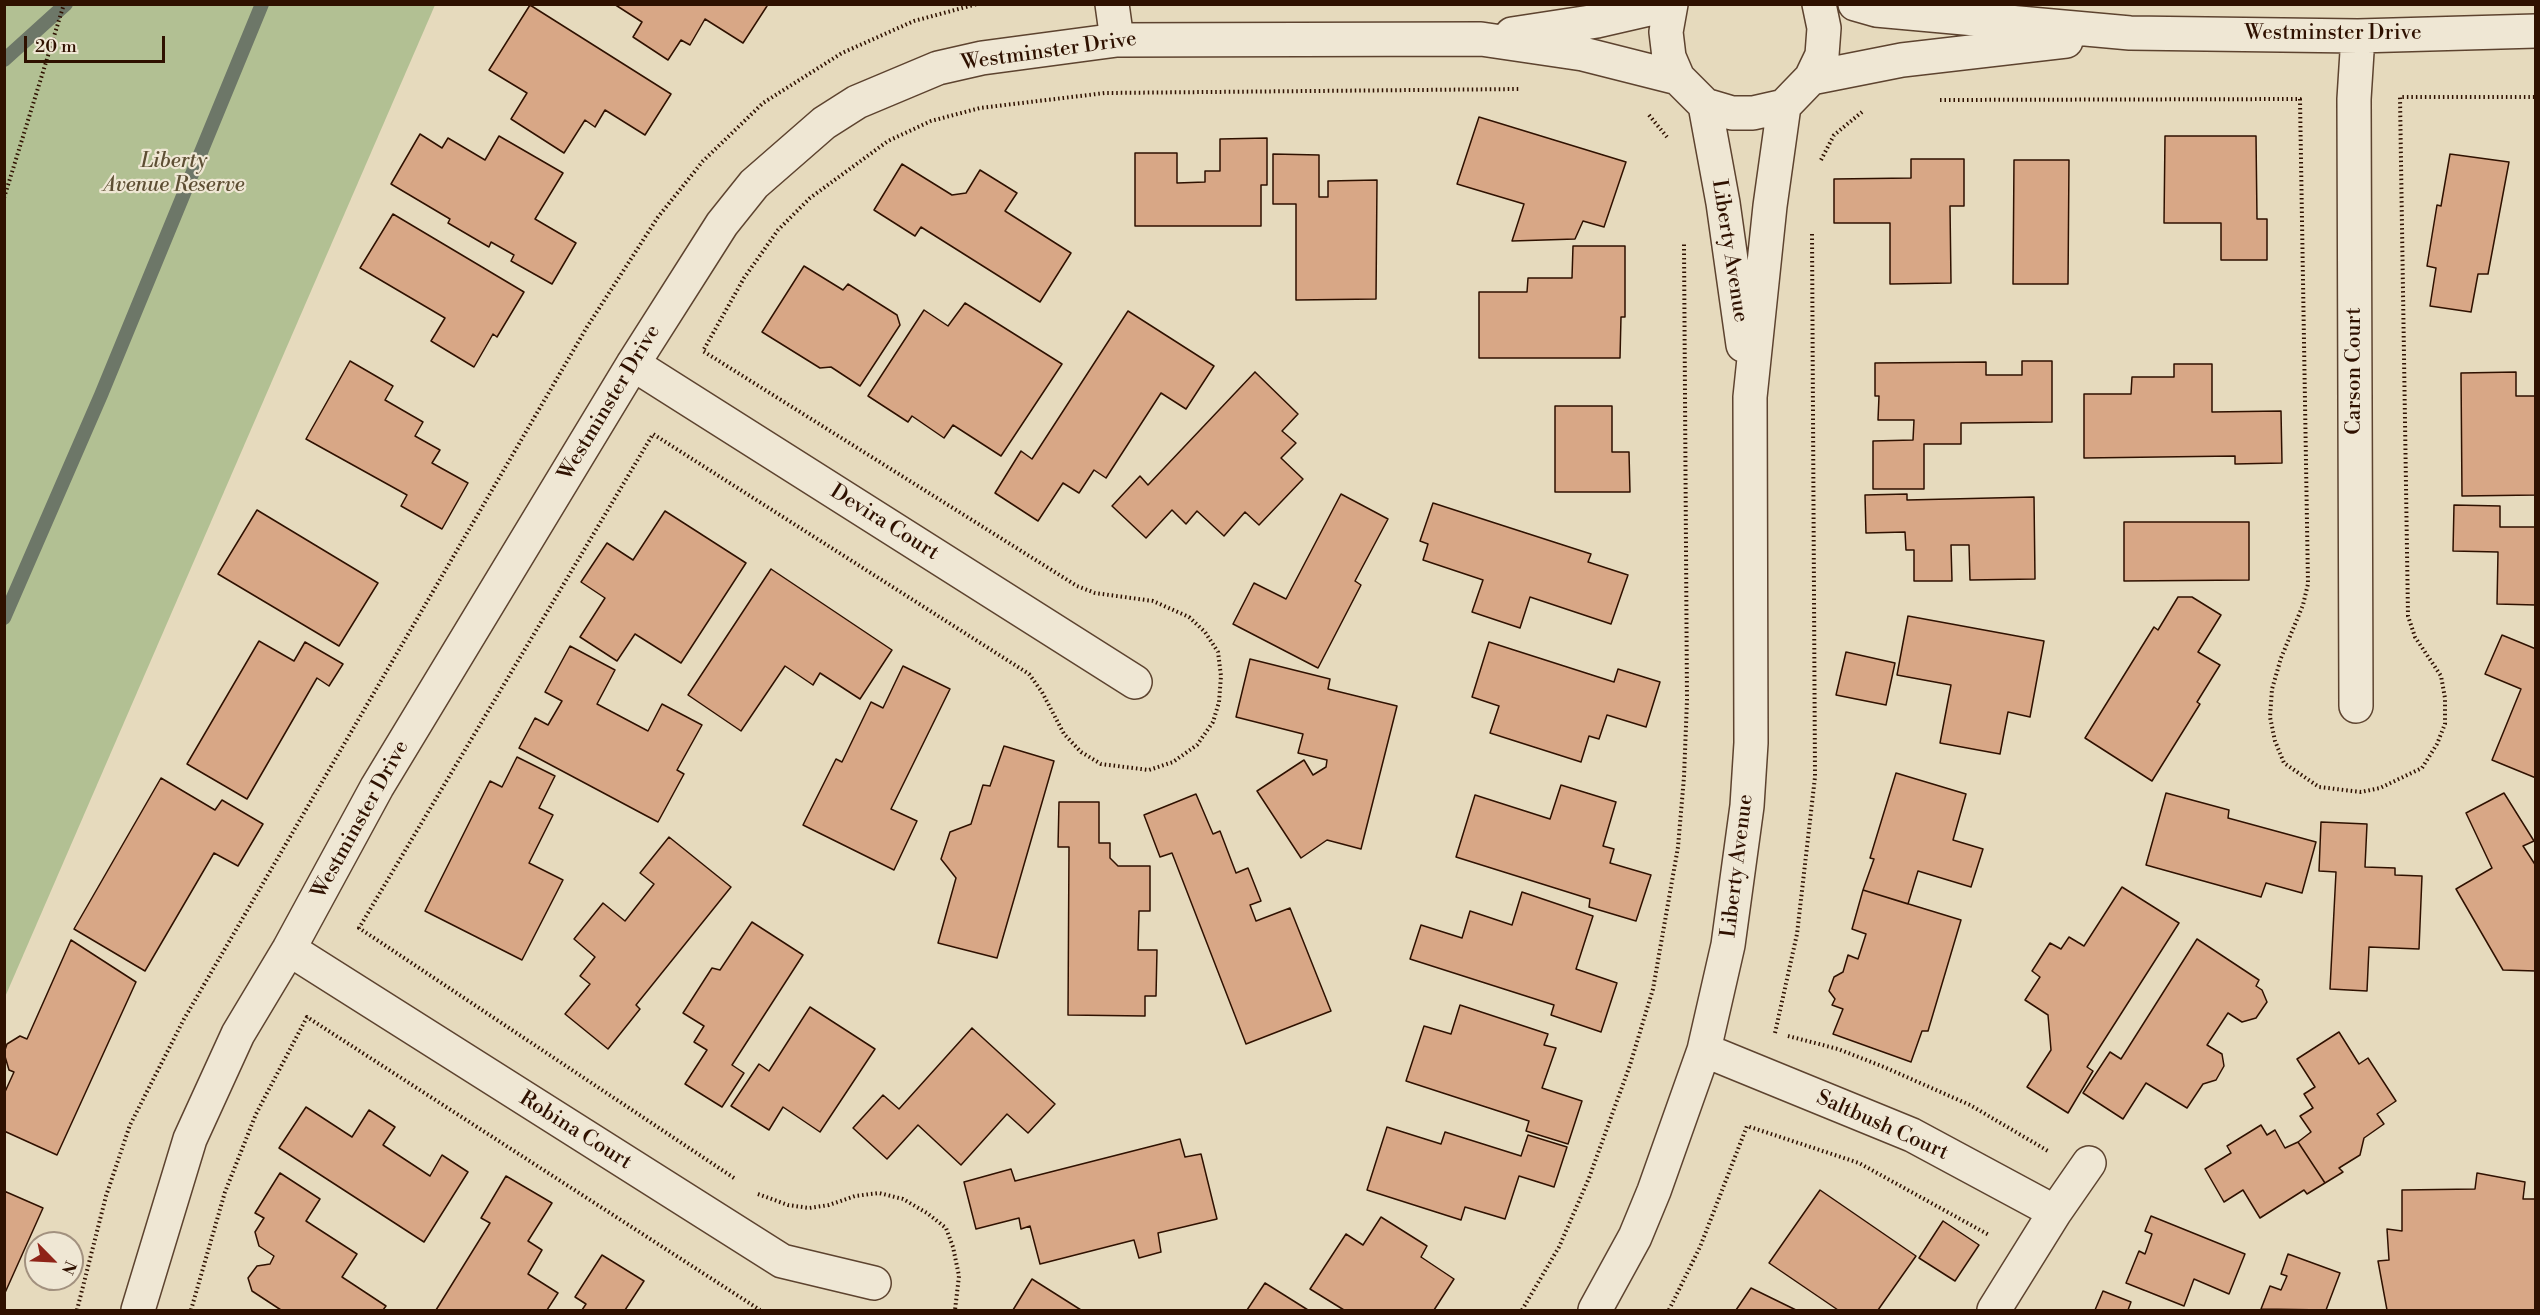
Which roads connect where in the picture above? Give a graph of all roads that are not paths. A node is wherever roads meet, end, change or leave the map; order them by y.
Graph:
1 (1112, 4) edge
2 (1671, 4) edge
3 (1819, 4) edge
4 (1856, 4) edge
5 (2535, 31) edge
6 (2130, 33) junction
7 (2358, 36) junction
8 (1481, 39) junction
9 (1117, 40) junction
10 (1678, 78) junction
11 (1811, 78) junction
12 (1705, 105) junction
13 (1784, 106) junction
14 (633, 364) junction
15 (1750, 397) junction
16 (1135, 682) dead end
17 (2356, 706) dead end
18 (289, 949) junction
19 (1704, 1050) junction
20 (2084, 1171) road end
21 (2055, 1212) junction
22 (874, 1283) dead end
23 (138, 1311) edge
24 (1595, 1311) edge
25 (1994, 1311) edge

1 - 9 street
2 - 8 street, Westminster Drive
2 - 10 street
3 - 11 street
4 - 6 street, Westminster Drive
5 - 7 street, Westminster Drive
6 - 7 street, Westminster Drive
6 - 11 street, Westminster Drive
7 - 17 street, Carson Court
8 - 9 street, Westminster Drive
8 - 10 street, Westminster Drive
9 - 14 street, Westminster Drive
10 - 12 street
11 - 13 street
12 - 13 street
12 - 15 street, Liberty Avenue
13 - 15 street, Liberty Avenue
14 - 16 street, Devira Court
14 - 18 street, Westminster Drive
15 - 19 street, Liberty Avenue
18 - 22 street, Robina Court
18 - 23 street, Westminster Drive
19 - 21 street, Saltbush Court
19 - 24 street, Liberty Avenue
20 - 21 street
21 - 25 street

